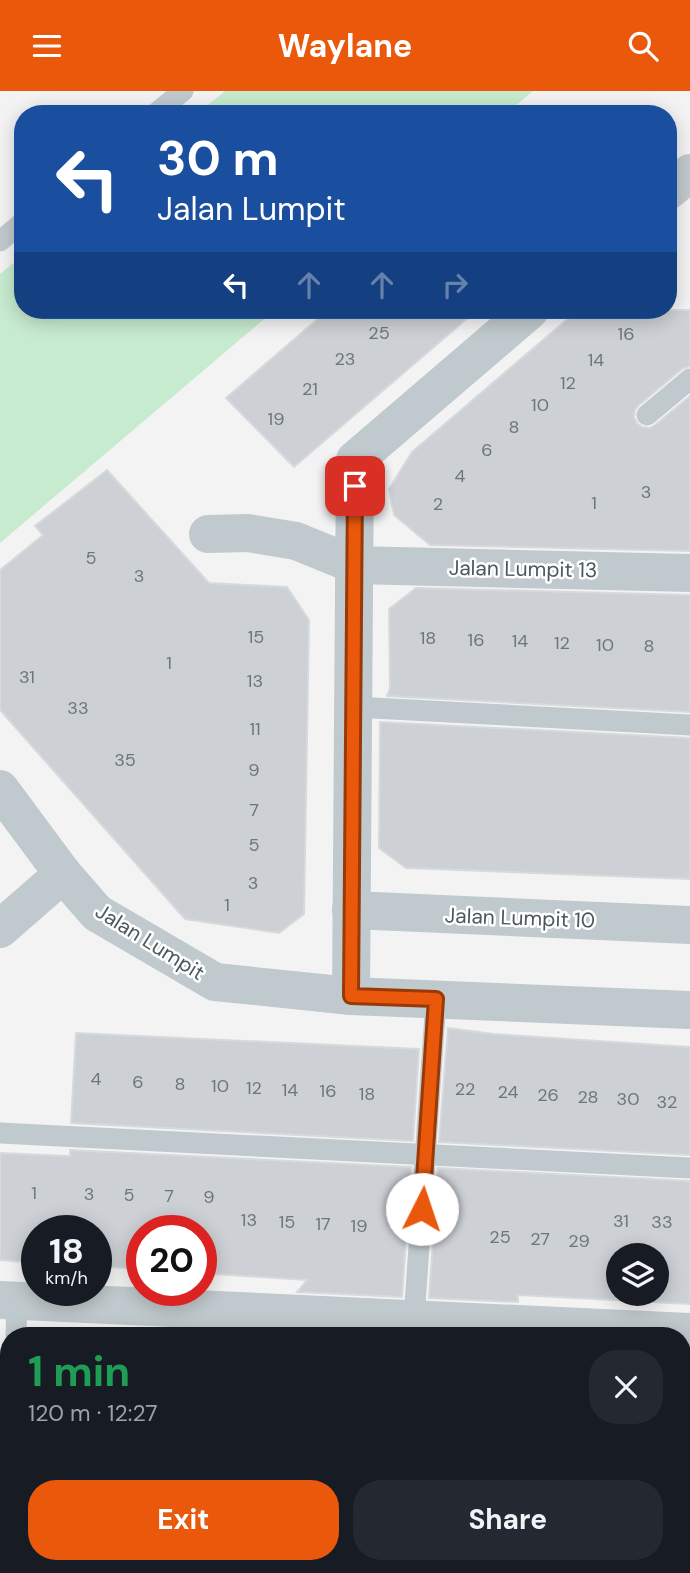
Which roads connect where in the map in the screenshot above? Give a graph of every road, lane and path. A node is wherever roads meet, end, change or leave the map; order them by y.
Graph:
1 (183, 91) edge
2 (166, 105) edge
3 (14, 229) edge
4 (0, 241) edge
5 (520, 319) edge
6 (690, 379) edge
7 (647, 415) dead end
8 (208, 534) dead end
9 (355, 565) junction
10 (690, 573) edge
11 (354, 707) junction
12 (690, 725) edge
13 (0, 789) edge
14 (63, 874) junction
15 (351, 910) junction
16 (690, 925) edge
17 (0, 929) edge
18 (351, 996) junction
19 (436, 999) junction
20 (690, 1010) edge
21 (0, 1133) edge
22 (426, 1154) junction
23 (690, 1168) edge
24 (11, 1312) edge
25 (414, 1319) junction
26 (167, 1321) edge
27 (584, 1327) edge

1 - 2 lane
3 - 4 lane
5 - 9 street
6 - 7 lane
8 - 9 street
9 - 10 street, Jalan Lumpit 13
9 - 11 street
11 - 12 lane
11 - 15 street
13 - 14 street, Jalan Lumpit
14 - 17 street
14 - 18 street, Jalan Lumpit
15 - 16 street, Jalan Lumpit 10
15 - 18 street
18 - 19 street, Jalan Lumpit
19 - 20 street, Jalan Lumpit
19 - 22 lane
21 - 22 lane
22 - 23 lane
22 - 25 lane
24 - 26 street
25 - 26 street
25 - 27 street

